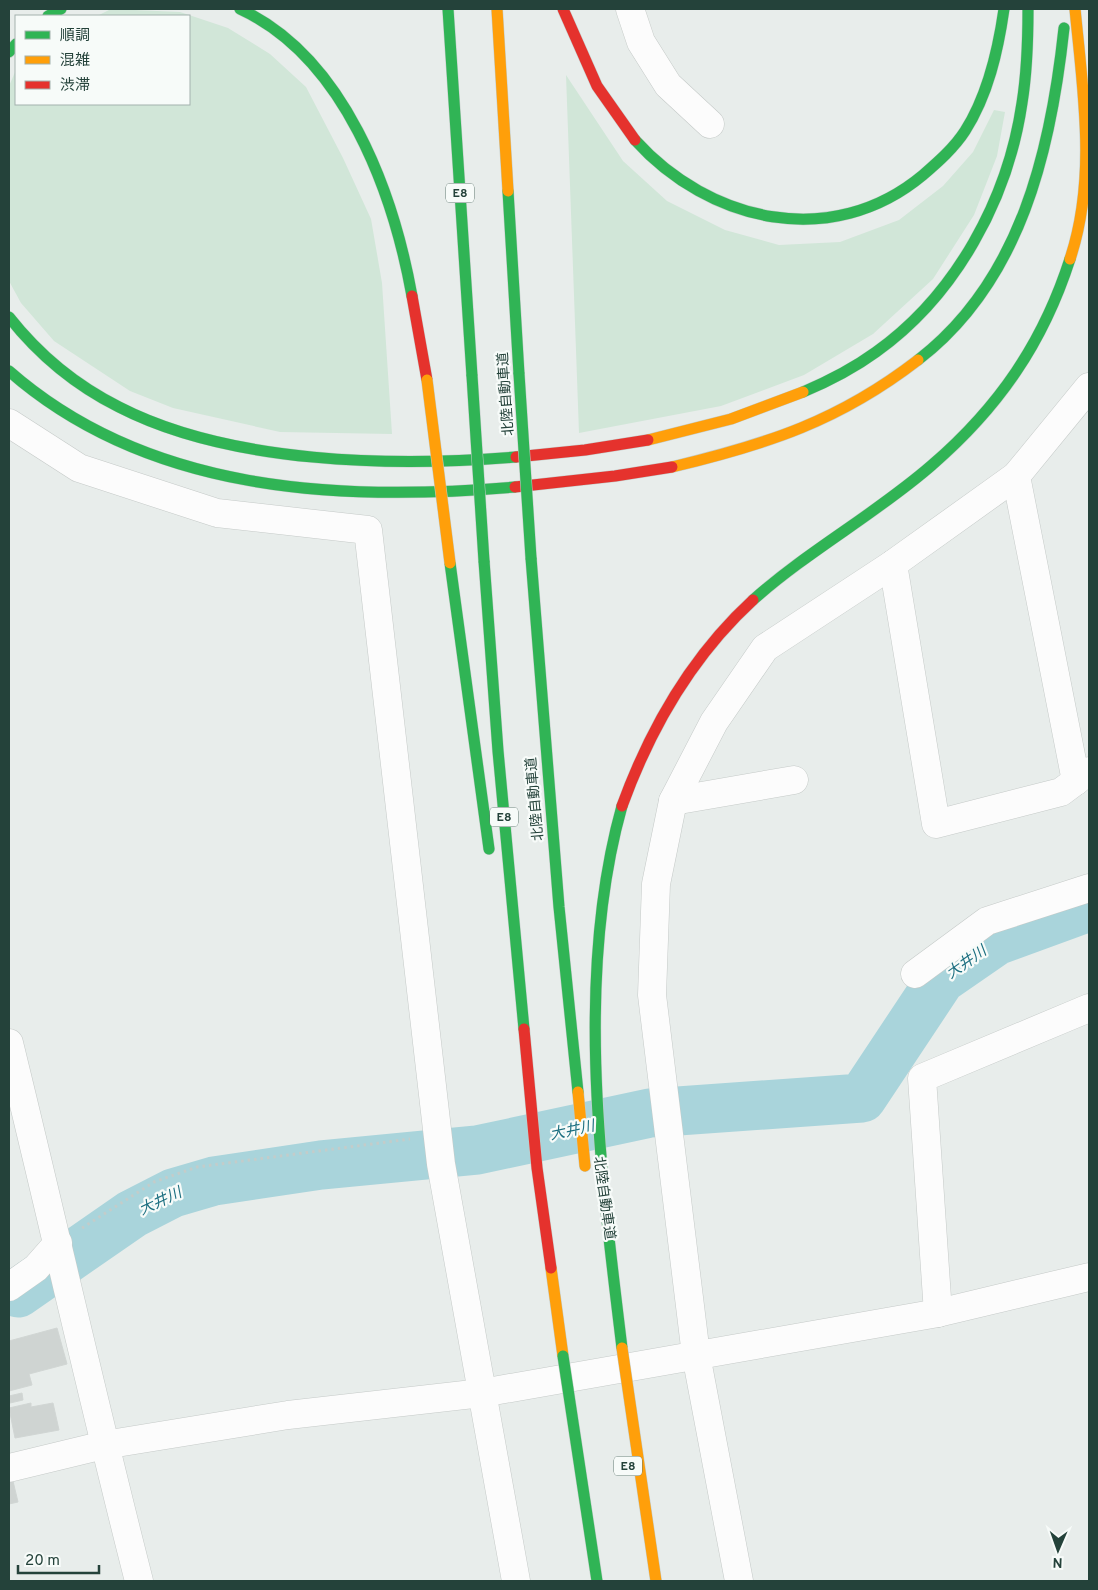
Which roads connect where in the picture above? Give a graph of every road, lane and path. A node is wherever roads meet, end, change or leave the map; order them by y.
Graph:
1 (61, 9) edge
2 (240, 9) edge
3 (448, 9) edge
4 (497, 9) edge
5 (563, 9) edge
6 (630, 9) edge
7 (1004, 9) edge
8 (1028, 9) edge
9 (1065, 9) edge
10 (1075, 9) edge
11 (50, 15) edge
12 (710, 124) dead end
13 (9, 316) edge
14 (9, 370) edge
15 (1089, 387) edge
16 (9, 423) edge
17 (1016, 476) junction
18 (893, 564) junction
19 (1083, 776) edge
20 (794, 780) dead end
21 (673, 801) junction
22 (491, 859) dead end
23 (1089, 888) edge
24 (505, 956) dead end
25 (915, 974) dead end
26 (1089, 1008) edge
27 (9, 1043) edge
28 (525, 1073) junction
29 (440, 1149) junction
30 (586, 1170) dead end
31 (59, 1248) junction
32 (1089, 1277) edge
33 (9, 1288) edge
34 (938, 1313) junction
35 (610, 1346) dead end
36 (696, 1355) junction
37 (482, 1393) junction
38 (104, 1445) junction
39 (9, 1468) edge
40 (139, 1581) edge
41 (516, 1581) edge
42 (597, 1581) edge
43 (646, 1581) edge
44 (656, 1581) edge
45 (739, 1581) edge

1 - 11 highway
2 - 22 highway, bridge
3 - 28 highway, E8, bridge
4 - 30 highway, 北陸自動車道, bridge
5 - 7 highway
6 - 12 street
8 - 13 highway
9 - 14 highway
10 - 44 highway, bridge
15 - 17 street
16 - 29 street
17 - 18 street
17 - 19 street
18 - 19 street
18 - 21 street
20 - 21 street
21 - 36 street
23 - 25 street
24 - 28 highway
26 - 34 street
27 - 31 street
28 - 42 highway, bridge
29 - 31 path
29 - 37 street
31 - 33 street
31 - 38 street
32 - 34 street
34 - 36 street
35 - 43 highway, E8
36 - 37 street
36 - 45 street
37 - 38 street
37 - 41 street
38 - 39 street
38 - 40 street

